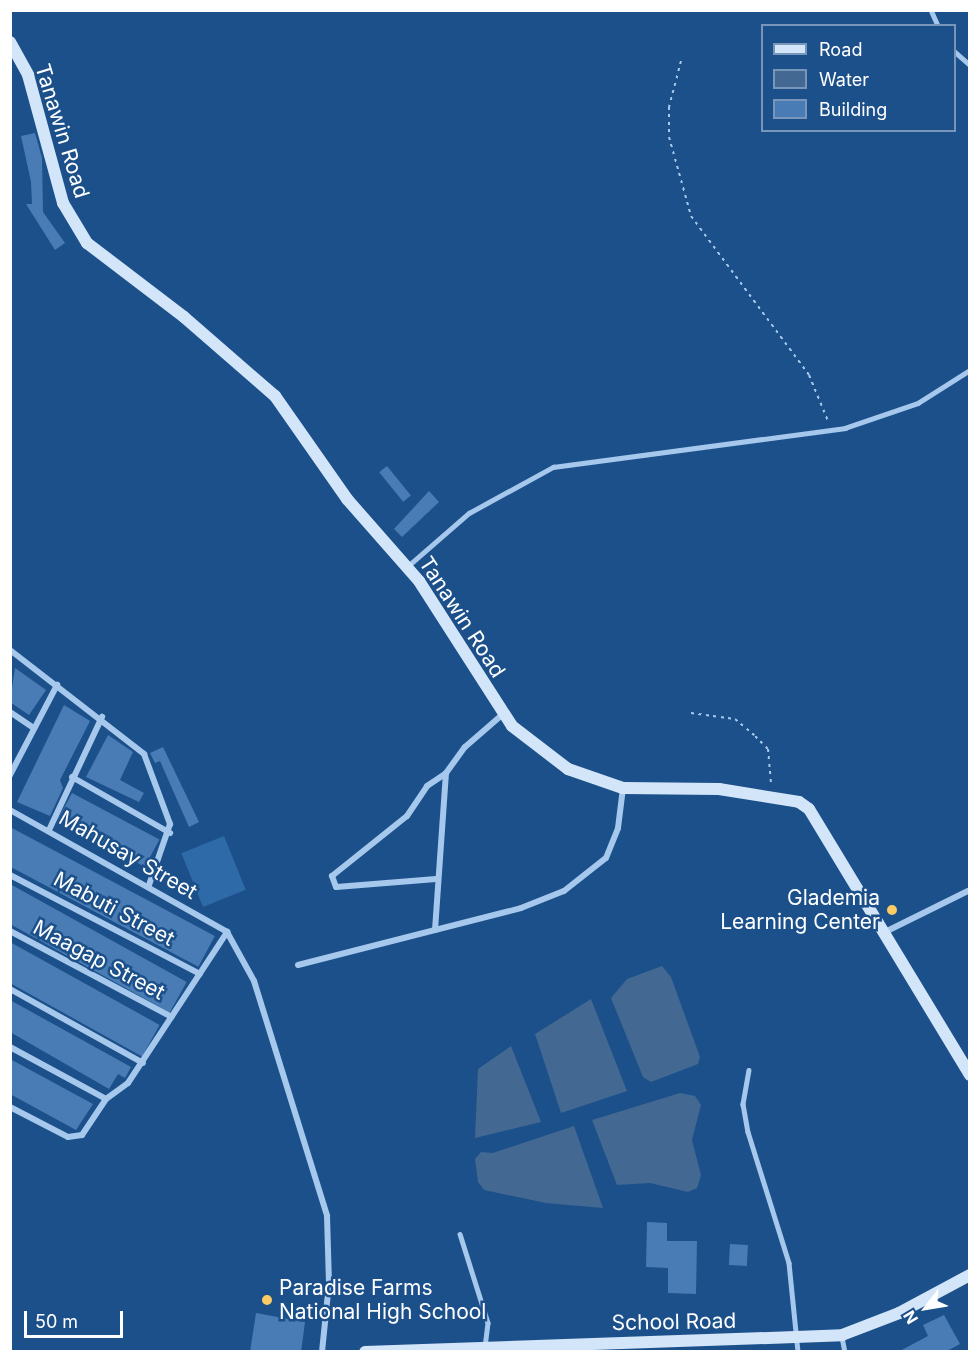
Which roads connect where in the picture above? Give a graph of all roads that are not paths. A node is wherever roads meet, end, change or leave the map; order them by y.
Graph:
1 (931, 10) edge
2 (937, 24) edge
3 (10, 42) edge
4 (956, 53) edge
5 (969, 65) edge
6 (969, 370) edge
7 (408, 566) junction
8 (10, 650) edge
9 (57, 685) junction
10 (10, 712) edge
11 (503, 714) junction
12 (102, 717) junction
13 (34, 728) junction
14 (446, 773) junction
15 (10, 775) edge
16 (72, 777) junction
17 (623, 788) junction
18 (10, 810) edge
19 (50, 828) junction
20 (170, 833) junction
21 (10, 875) edge
22 (436, 879) junction
23 (149, 885) junction
24 (968, 891) dead end
25 (435, 930) junction
26 (10, 932) edge
27 (227, 932) junction
28 (885, 932) junction
29 (298, 965) dead end
30 (201, 974) junction
31 (10, 989) edge
32 (172, 1017) junction
33 (10, 1047) edge
34 (143, 1063) junction
35 (749, 1070) dead end
36 (969, 1075) edge
37 (106, 1099) junction
38 (10, 1107) edge
39 (460, 1234) dead end
40 (969, 1275) edge
41 (842, 1335) junction
42 (798, 1345) edge
43 (485, 1347) junction
44 (322, 1352) edge
45 (365, 1352) edge
46 (845, 1352) edge

1 - 2 lane
3 - 7 street, Tanawin Road
4 - 5 lane
6 - 7 lane
7 - 11 street, Tanawin Road
8 - 9 street
9 - 12 street
9 - 13 street
10 - 13 street
11 - 14 street
11 - 17 street, Tanawin Road
12 - 16 street
12 - 20 street
13 - 15 street
14 - 22 street
14 - 22 street
16 - 19 street
16 - 20 street
17 - 25 street
17 - 28 street, Tanawin Road
18 - 19 street, Mahusay Street
19 - 23 street, Mahusay Street
20 - 23 street
21 - 30 street, Mabuti Street
22 - 25 street
23 - 27 street, Mahusay Street
24 - 28 street
25 - 29 street
26 - 32 street, Maagap Street
27 - 30 street
27 - 44 street
28 - 36 street, Tanawin Road
30 - 32 street
31 - 34 street
32 - 34 street
33 - 37 street
34 - 37 street
35 - 42 lane
37 - 38 street
39 - 43 lane
40 - 41 street, School Road
41 - 42 street, School Road
41 - 46 lane
42 - 43 street, School Road
43 - 45 street, School Road

